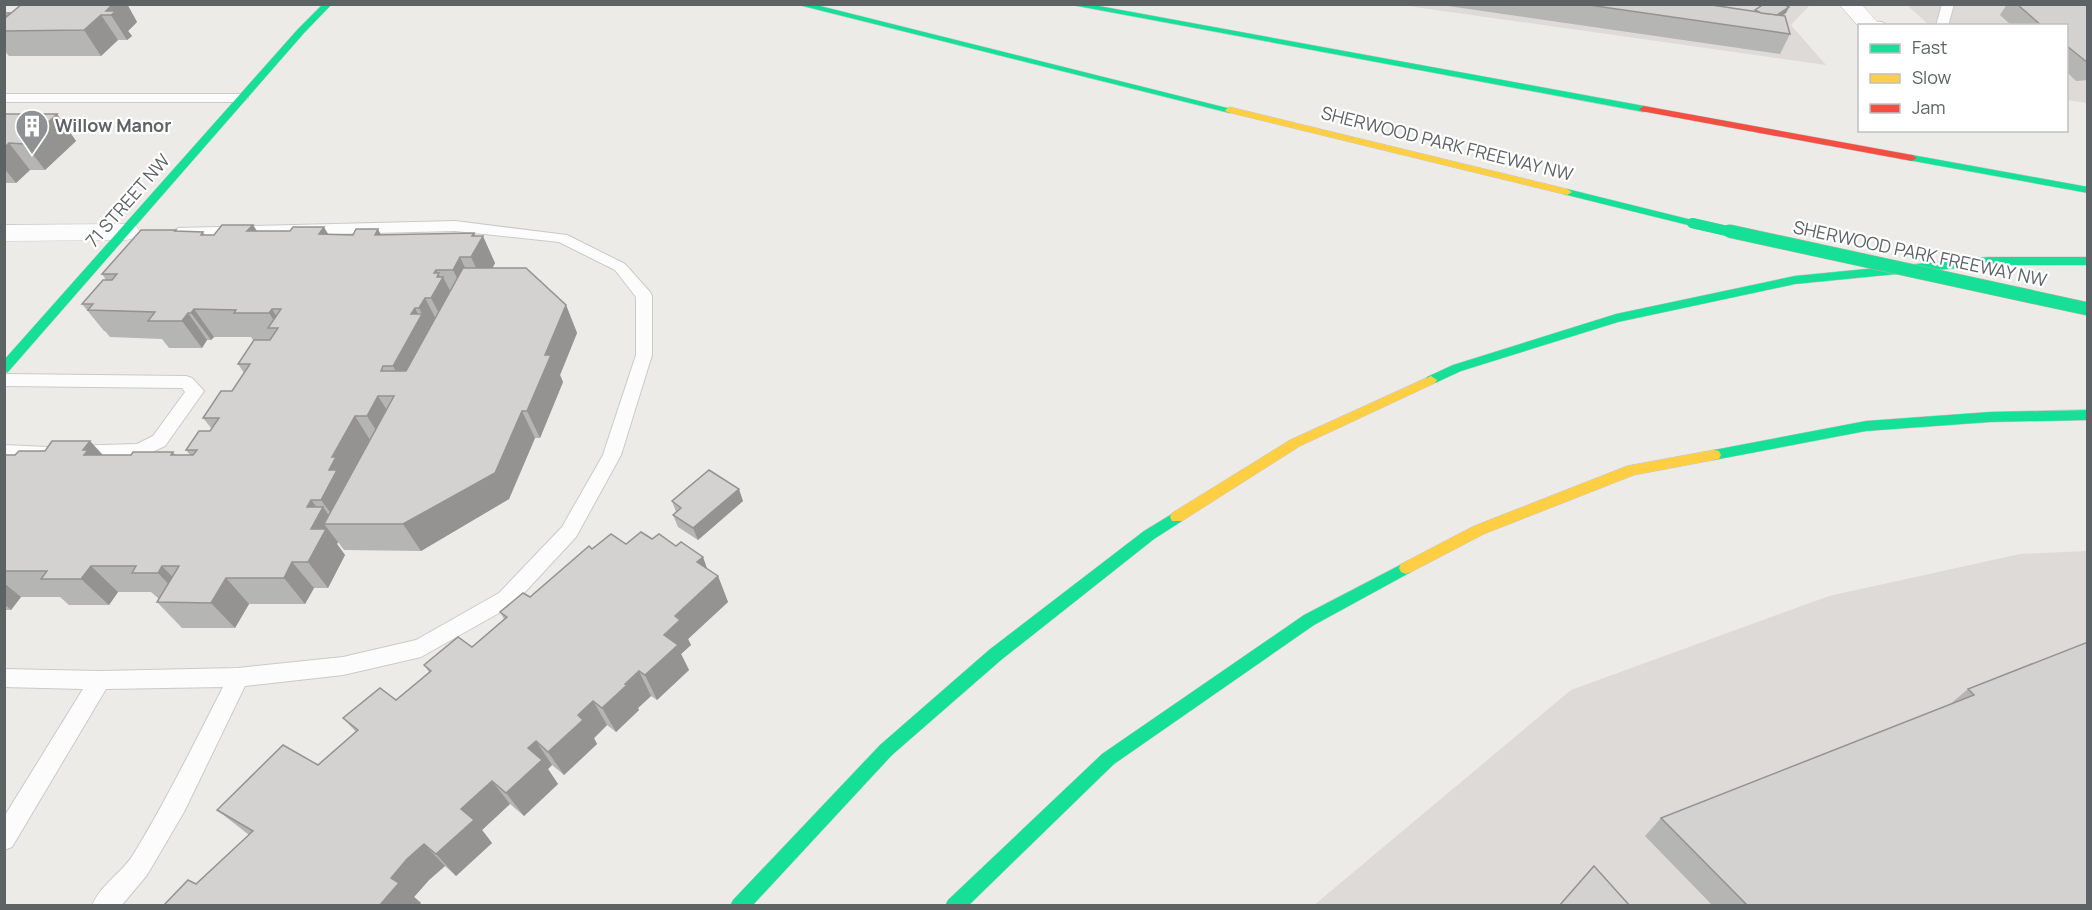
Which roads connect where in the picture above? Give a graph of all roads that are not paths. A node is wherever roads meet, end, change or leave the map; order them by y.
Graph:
1 (328, 4) edge
2 (800, 4) edge
3 (1071, 4) edge
4 (1849, 4) edge
5 (1948, 4) edge
6 (1868, 24) edge
7 (1943, 24) edge
8 (4, 98) edge
9 (242, 98) junction
10 (2088, 190) edge
11 (4, 233) edge
12 (143, 233) junction
13 (2088, 261) edge
14 (2088, 309) edge
15 (4, 369) edge
16 (4, 380) edge
17 (2088, 415) edge
18 (4, 452) edge
19 (238, 677) junction
20 (4, 678) edge
21 (100, 680) junction
22 (4, 839) edge
23 (104, 906) edge
24 (739, 906) edge
25 (954, 906) edge

1 - 9 main road, 71 STREET NW
2 - 14 main road, SHERWOOD PARK FREEWAY NW, bridge
3 - 10 main road
4 - 6 street
5 - 7 lane
8 - 9 lane
9 - 12 main road, 71 STREET NW
11 - 12 street
12 - 15 main road, 71 STREET NW
12 - 19 lane
13 - 24 main road
16 - 18 lane
17 - 25 main road
19 - 21 lane
19 - 23 lane
20 - 21 lane
21 - 22 lane

